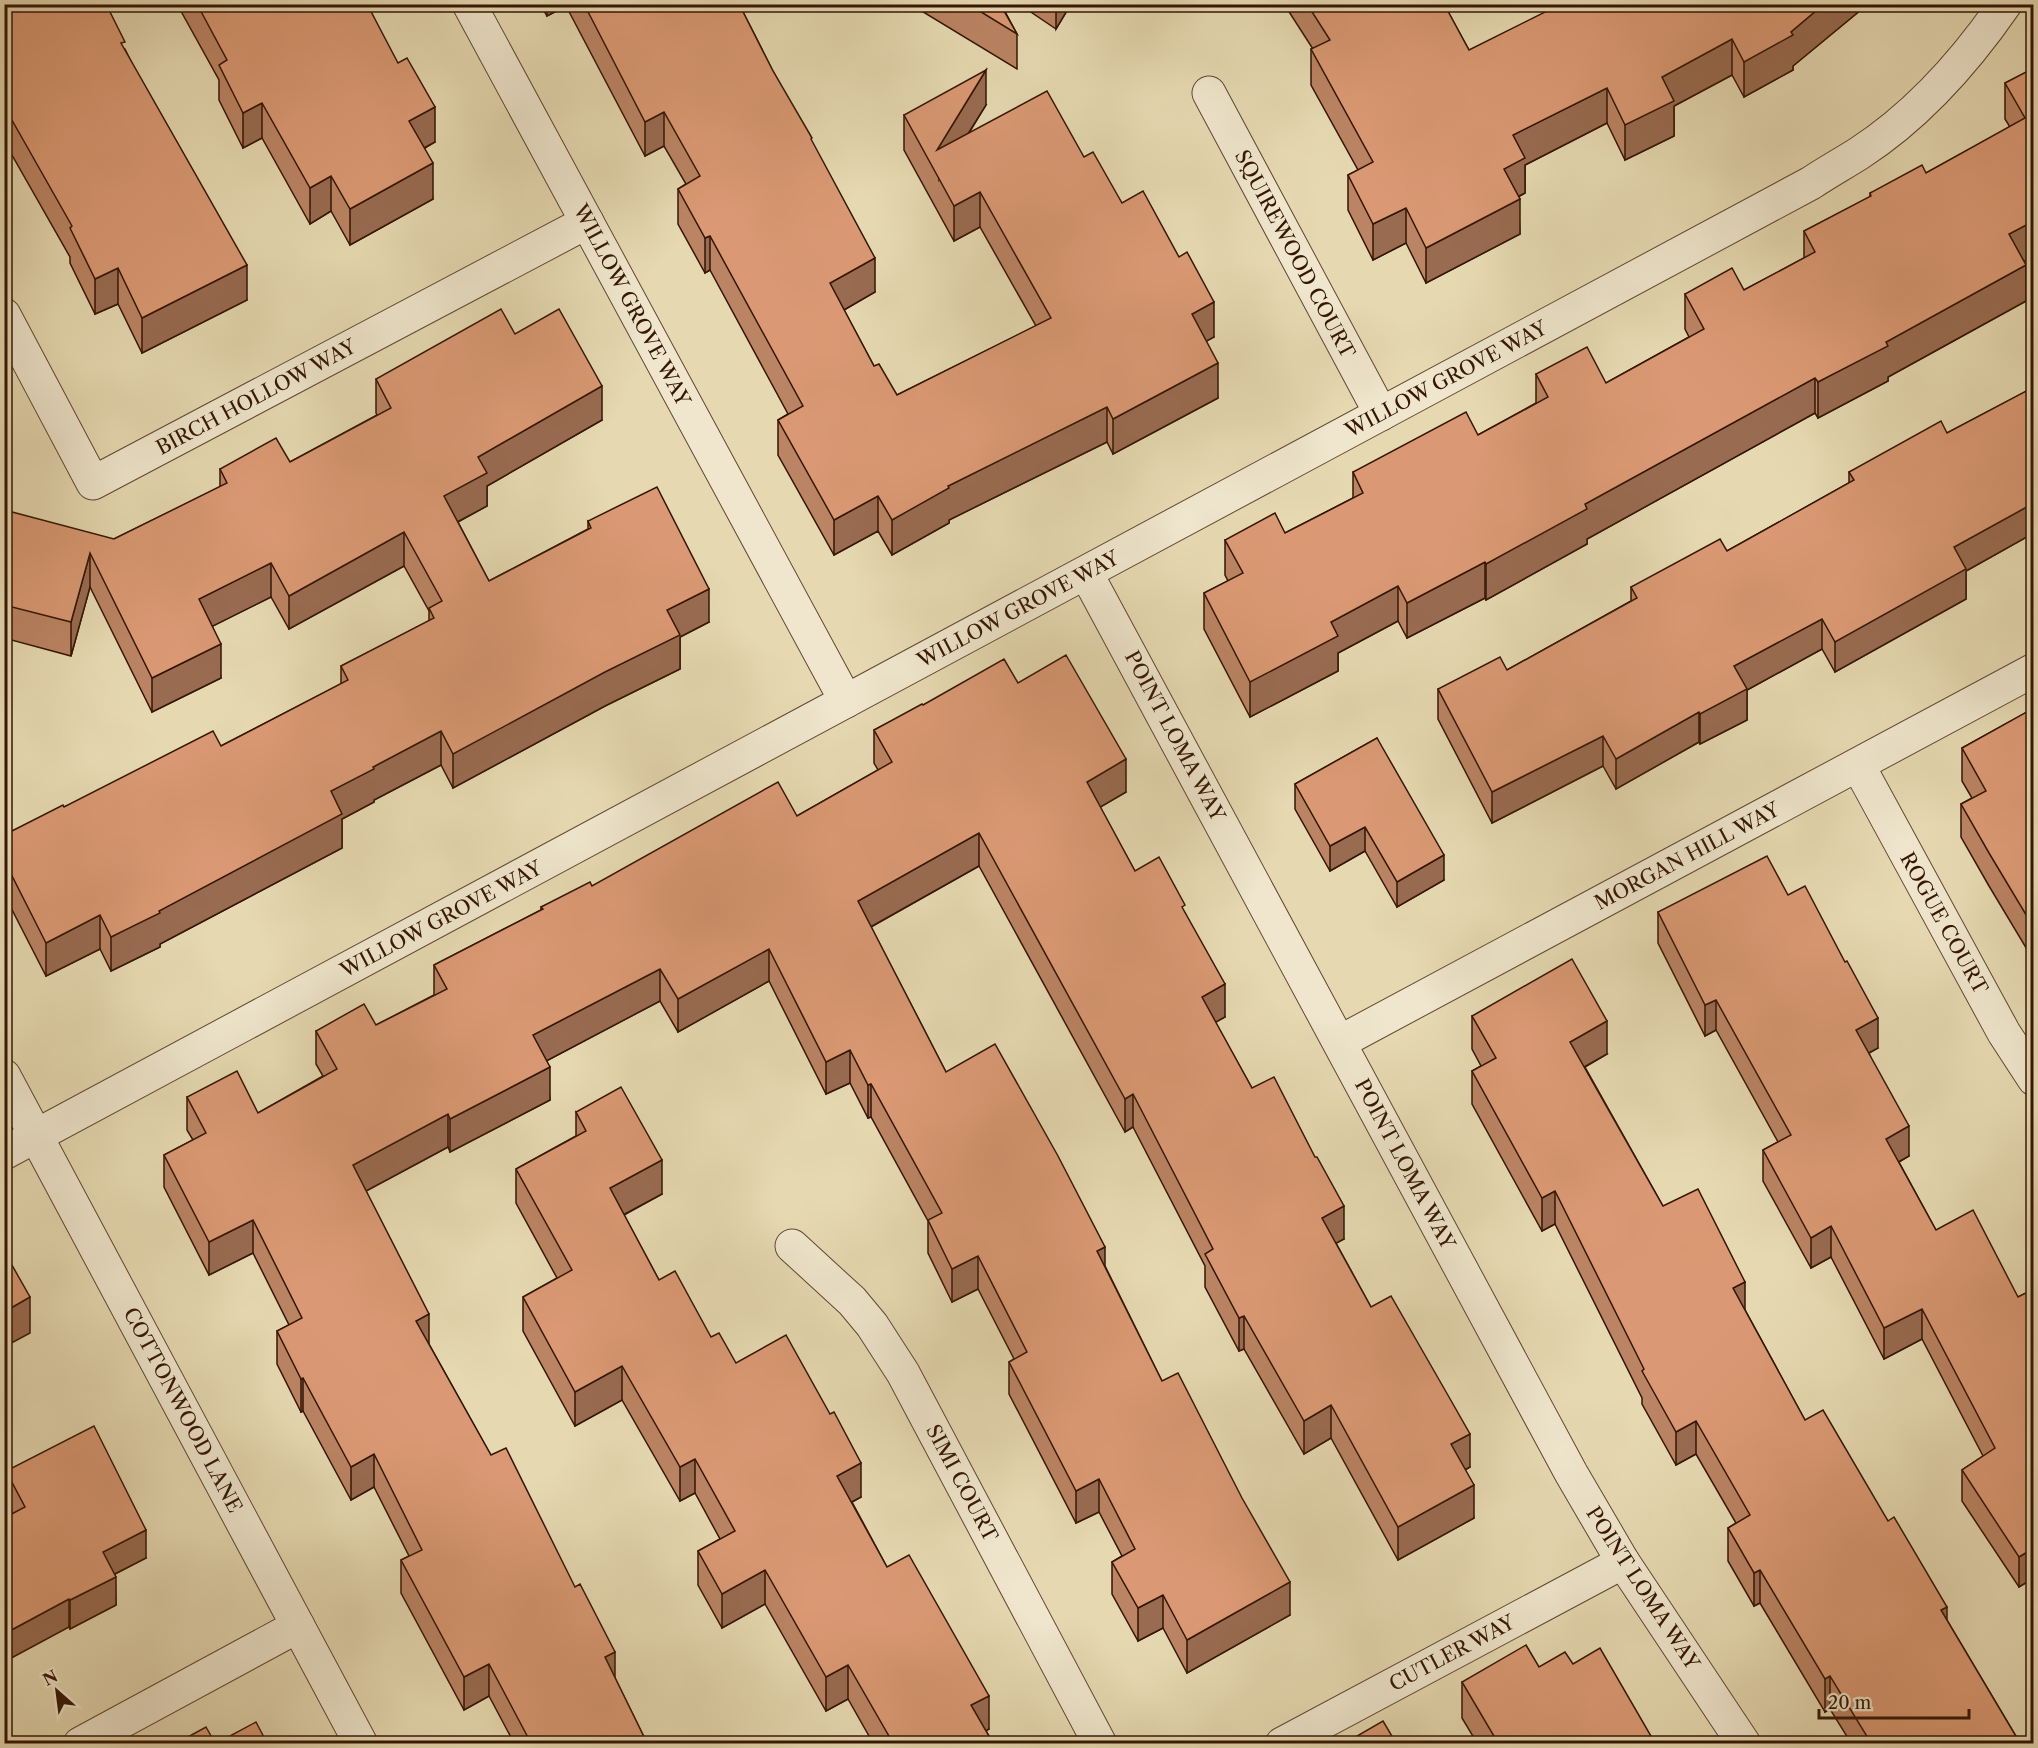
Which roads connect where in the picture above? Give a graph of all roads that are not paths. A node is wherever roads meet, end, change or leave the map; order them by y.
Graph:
1 (469, 4) edge
2 (2005, 4) edge
3 (1209, 93) dead end
4 (587, 222) junction
5 (4, 315) edge
6 (1381, 414) junction
7 (1086, 573) junction
8 (2034, 670) edge
9 (846, 701) junction
10 (1858, 765) junction
11 (1340, 1042) junction
12 (4, 1076) edge
13 (2034, 1079) edge
14 (37, 1137) junction
15 (4, 1153) edge
16 (792, 1246) dead end
17 (1623, 1562) junction
18 (298, 1626) junction
19 (80, 1743) edge
20 (361, 1743) edge
21 (1100, 1743) edge
22 (1282, 1743) edge
23 (1744, 1743) edge

1 - 4 street, WILLOW GROVE WAY
2 - 6 street, WILLOW GROVE WAY
3 - 6 street, SQUIREWOOD COURT
4 - 5 street, BIRCH HOLLOW WAY
4 - 9 street, WILLOW GROVE WAY
6 - 7 street, WILLOW GROVE WAY
7 - 9 street, WILLOW GROVE WAY
7 - 11 street, POINT LOMA WAY
8 - 10 street, MORGAN HILL WAY
9 - 14 street, WILLOW GROVE WAY
10 - 11 street, MORGAN HILL WAY
10 - 13 street, ROGUE COURT
11 - 17 street, POINT LOMA WAY
12 - 14 street, COTTONWOOD LANE
14 - 15 street, WILLOW GROVE WAY
14 - 18 street, COTTONWOOD LANE
16 - 21 street, SIMI COURT
17 - 22 street, CUTLER WAY
17 - 23 street, POINT LOMA WAY
18 - 19 street
18 - 20 street, COTTONWOOD LANE

